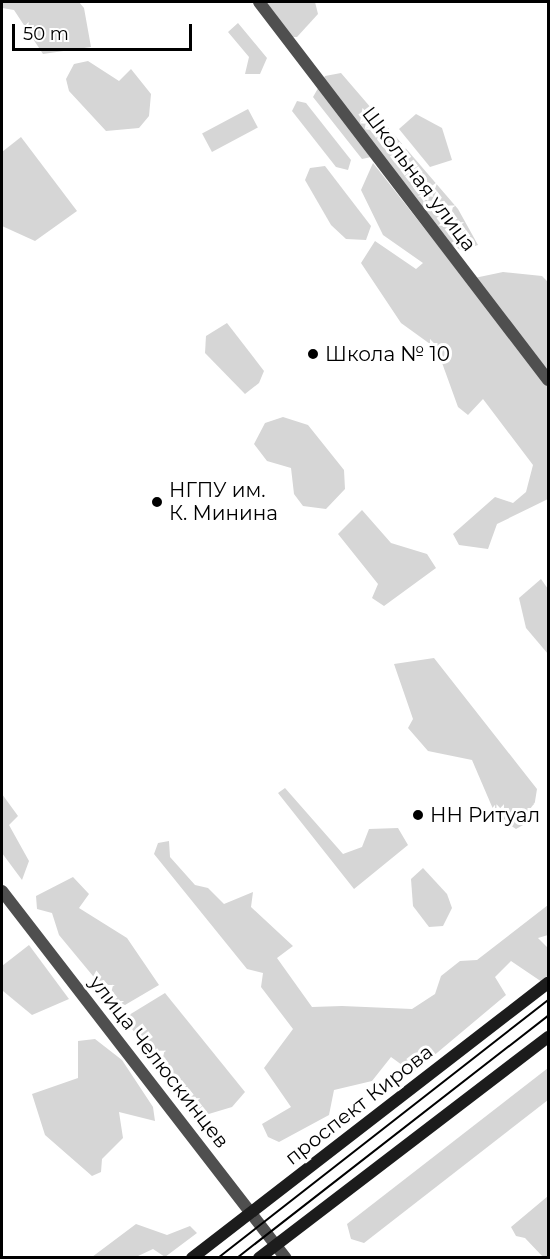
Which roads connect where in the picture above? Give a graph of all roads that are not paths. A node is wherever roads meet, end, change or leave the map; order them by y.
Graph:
1 (259, 2) edge
2 (549, 381) edge
3 (2, 891) edge
4 (549, 983) edge
5 (549, 1037) edge
6 (251, 1212) junction
7 (276, 1244) junction
8 (192, 1257) edge
9 (259, 1257) edge
10 (286, 1257) edge

1 - 2 street, Школьная улица
3 - 6 street, улица Челюскинцев
4 - 6 street, проспект Кирова
5 - 7 street
6 - 7 street, улица Челюскинцев
6 - 8 street, проспект Кирова
7 - 9 street
7 - 10 street, улица Челюскинцев

